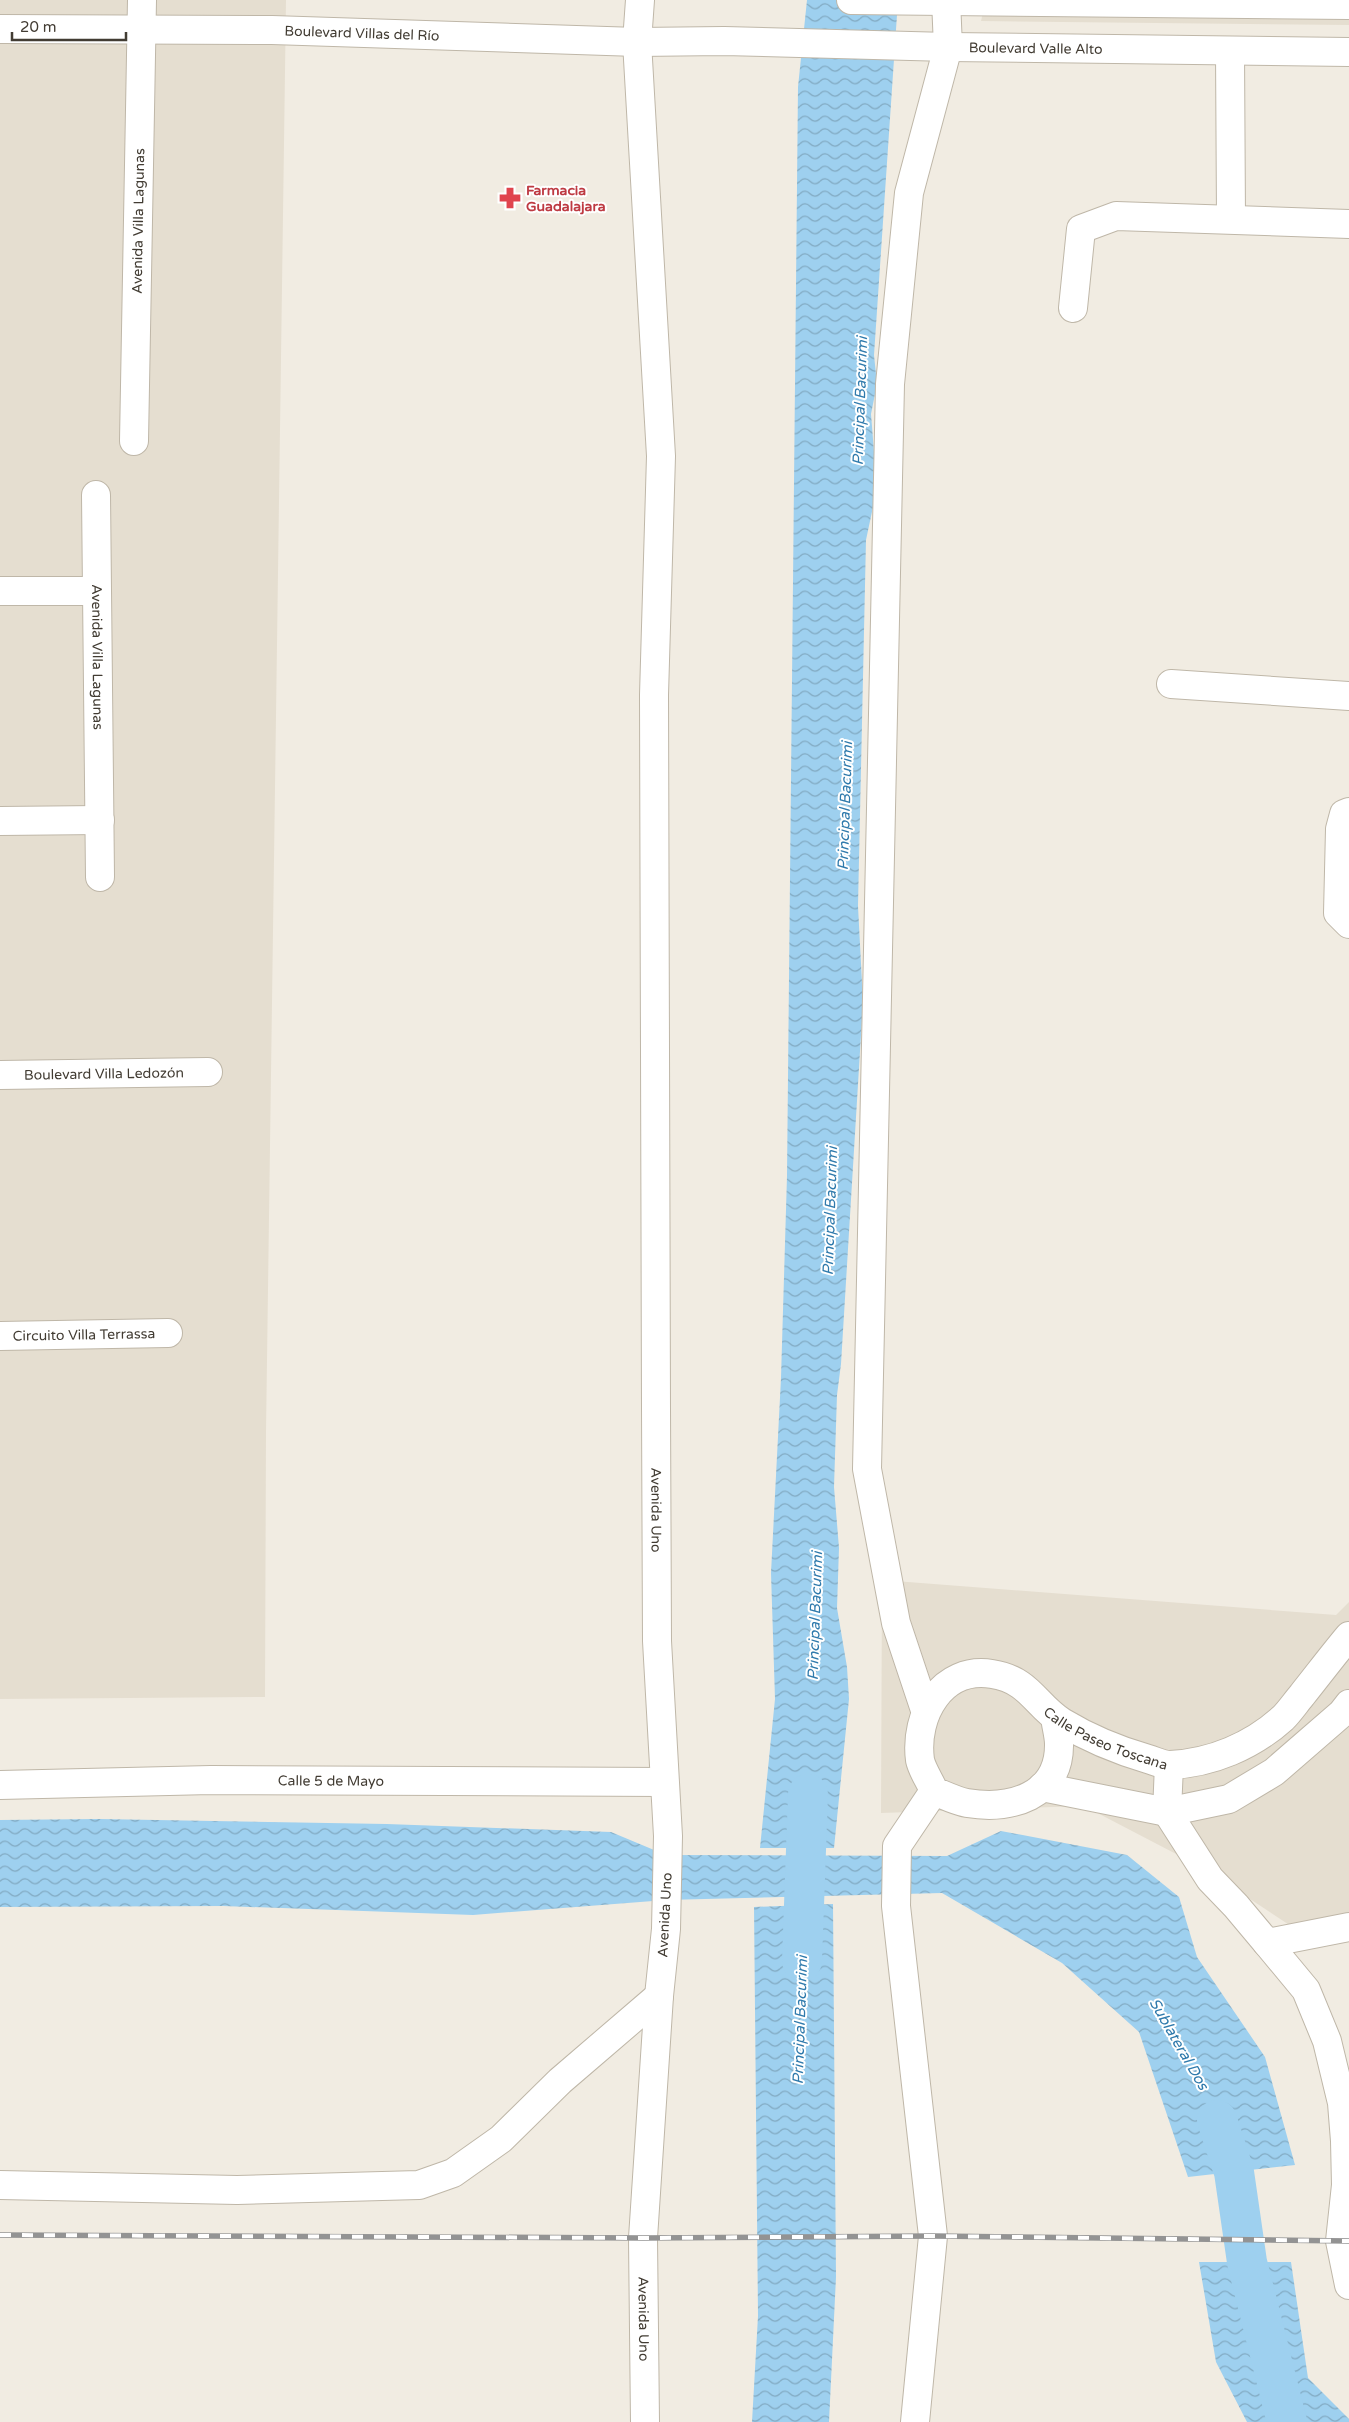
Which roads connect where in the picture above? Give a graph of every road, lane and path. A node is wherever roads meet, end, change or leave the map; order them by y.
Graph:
1 (142, 0) edge
2 (640, 0) edge
3 (851, 0) edge
4 (946, 0) edge
5 (1349, 5) edge
6 (0, 28) edge
7 (143, 29) junction
8 (724, 41) joint
9 (637, 42) junction
10 (948, 47) junction
11 (1230, 50) junction
12 (1349, 52) edge
13 (1231, 219) junction
14 (1349, 224) edge
15 (1074, 308) dead end
16 (134, 441) dead end
17 (96, 495) dead end
18 (0, 591) edge
19 (96, 591) junction
20 (1171, 684) dead end
21 (1349, 696) edge
22 (1349, 812) edge
23 (100, 820) junction
24 (0, 821) edge
25 (100, 877) dead end
26 (1349, 924) edge
27 (208, 1072) dead end
28 (0, 1075) edge
29 (168, 1333) dead end
30 (0, 1336) edge
31 (1349, 1636) edge
32 (1313, 1681) junction
33 (1346, 1709) edge
34 (925, 1710) junction
35 (1055, 1718) junction
36 (1168, 1765) junction
37 (664, 1782) junction
38 (0, 1785) edge
39 (1042, 1788) junction
40 (934, 1791) junction
41 (1167, 1812) junction
42 (1349, 1927) edge
43 (1267, 1943) junction
44 (659, 1996) junction
45 (0, 2185) edge
46 (1349, 2285) edge
47 (645, 2422) edge
48 (915, 2422) edge

1 - 7 street, Avenida Villa Lagunas
2 - 9 street, Avenida Uno
3 - 4 street
4 - 5 street
4 - 10 street
6 - 7 street, Boulevard Villas del Río
7 - 9 street, Boulevard Villas del Río
7 - 16 street, Avenida Villa Lagunas
8 - 9 street, Boulevard Villas del Río
8 - 10 street, Boulevard Valle Alto
9 - 37 street, Avenida Uno
10 - 11 street, Boulevard Valle Alto
10 - 34 street
11 - 12 street, Boulevard Valle Alto
11 - 13 street
13 - 14 street
13 - 15 street
17 - 19 street, Avenida Villa Lagunas
18 - 19 street
19 - 23 street, Avenida Villa Lagunas
20 - 21 street
22 - 26 street
23 - 24 street
23 - 25 street, Avenida Villa Lagunas
27 - 28 street, Boulevard Villa Ledozón
29 - 30 street, Circuito Villa Terrassa
31 - 32 street, Calle Paseo Toscana
32 - 33 street
32 - 36 street, Calle Paseo Toscana
33 - 41 street
34 - 35 street, Calle Paseo Toscana
34 - 40 street, Calle Paseo Toscana
35 - 36 street, Calle Paseo Toscana
35 - 39 street
36 - 41 street
37 - 38 street, Calle 5 de Mayo
37 - 44 street, Avenida Uno
39 - 40 street
39 - 41 street
40 - 48 street
41 - 43 street
42 - 43 street
43 - 46 street
44 - 45 street
44 - 47 street, Avenida Uno

